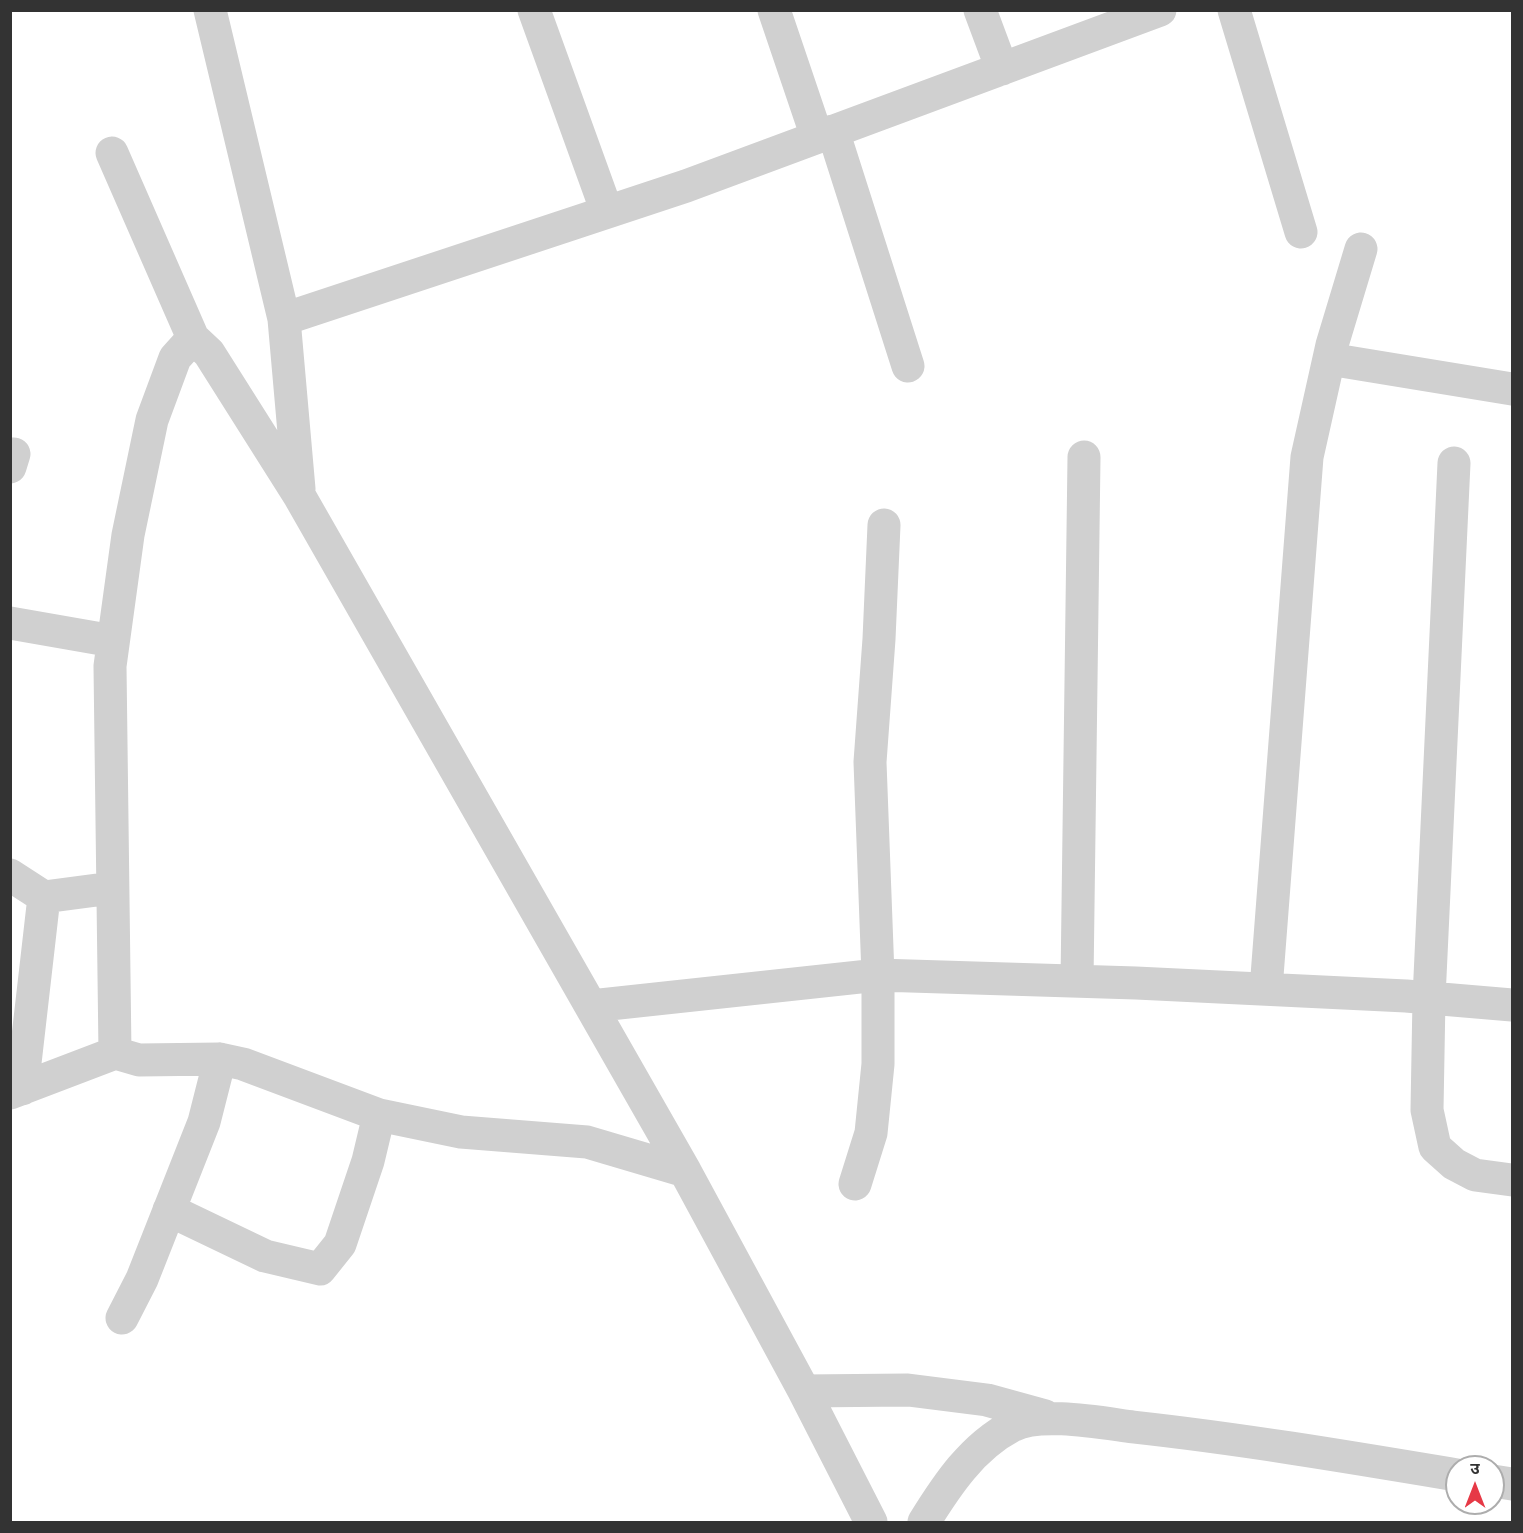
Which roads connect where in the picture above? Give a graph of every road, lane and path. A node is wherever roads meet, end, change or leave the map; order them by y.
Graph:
1 (210, 10) edge
2 (534, 10) edge
3 (774, 10) edge
4 (980, 10) edge
5 (1160, 10) edge
6 (1234, 10) edge
7 (1002, 69) junction
8 (825, 134) junction
9 (112, 153) dead end
10 (607, 212) junction
11 (1301, 232) dead end
12 (1361, 249) dead end
13 (284, 320) junction
14 (193, 338) junction
15 (1329, 359) junction
16 (908, 366) dead end
17 (1512, 383) edge
18 (1084, 457) dead end
19 (1454, 463) dead end
20 (300, 497) junction
21 (884, 525) dead end
22 (10, 623) edge
23 (113, 641) junction
24 (10, 875) edge
25 (112, 888) junction
26 (44, 897) junction
27 (878, 975) junction
28 (1077, 981) junction
29 (1266, 989) junction
30 (1429, 998) junction
31 (1512, 1005) edge
32 (591, 1006) junction
33 (115, 1053) junction
34 (220, 1059) junction
35 (16, 1091) edge
36 (379, 1115) junction
37 (685, 1171) junction
38 (1512, 1180) edge
39 (855, 1184) dead end
40 (169, 1210) junction
41 (122, 1318) dead end
42 (804, 1391) junction
43 (1049, 1418) junction
44 (1445, 1473) edge
45 (871, 1522) edge
46 (924, 1522) edge

1 - 13 street
2 - 10 street
3 - 8 street
4 - 7 street
5 - 7 street
6 - 11 street
7 - 8 street
8 - 10 street
8 - 16 street
9 - 14 street
10 - 13 street
12 - 15 street
13 - 20 street
14 - 20 street
14 - 23 street
15 - 17 street
15 - 29 street
18 - 28 street
19 - 30 street
20 - 32 street
21 - 27 street
22 - 23 street
23 - 25 street
24 - 26 street
25 - 26 street
25 - 33 street
26 - 35 street
27 - 28 street
27 - 32 street
27 - 39 street
28 - 29 street
29 - 30 street
30 - 31 street
30 - 38 street
32 - 37 street
33 - 34 street
33 - 35 street
34 - 36 street
34 - 40 street
36 - 37 street
36 - 40 street
37 - 42 street
40 - 41 street
42 - 43 street
42 - 45 street
43 - 44 street
43 - 46 street

